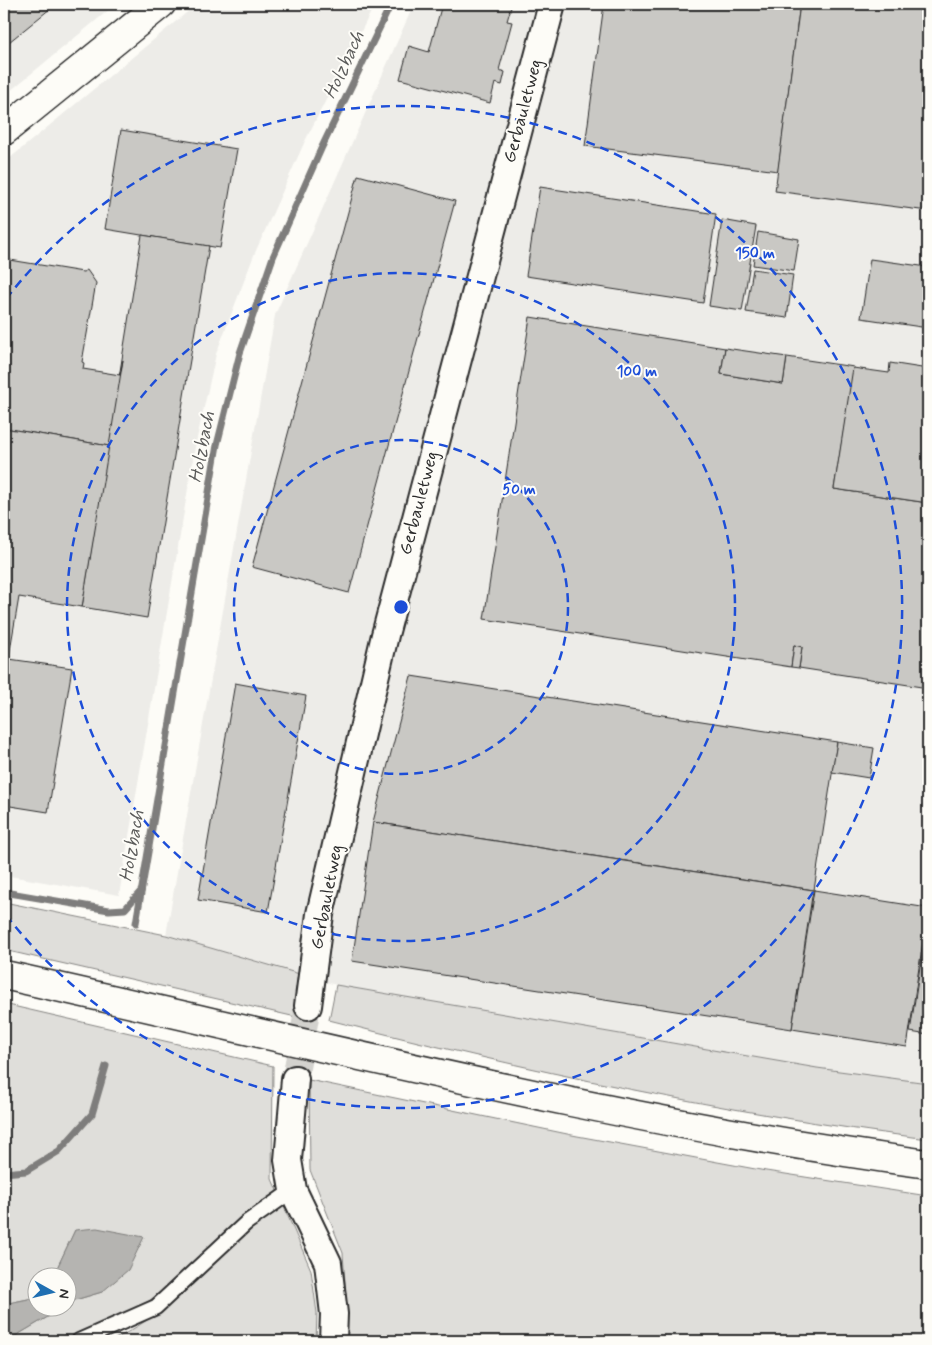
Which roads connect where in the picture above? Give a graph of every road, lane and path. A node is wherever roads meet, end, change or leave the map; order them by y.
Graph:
1 (161, 4) edge
2 (552, 4) edge
3 (4, 131) edge
4 (4, 975) edge
5 (308, 1006) tunnel mouth
6 (295, 1080) tunnel mouth
7 (928, 1164) edge
8 (293, 1190) junction
9 (79, 1341) edge
10 (333, 1341) edge

1 - 3 main road
2 - 5 street, Gerbauletweg
4 - 7 main road
6 - 8 street
8 - 9 lane
8 - 10 street

